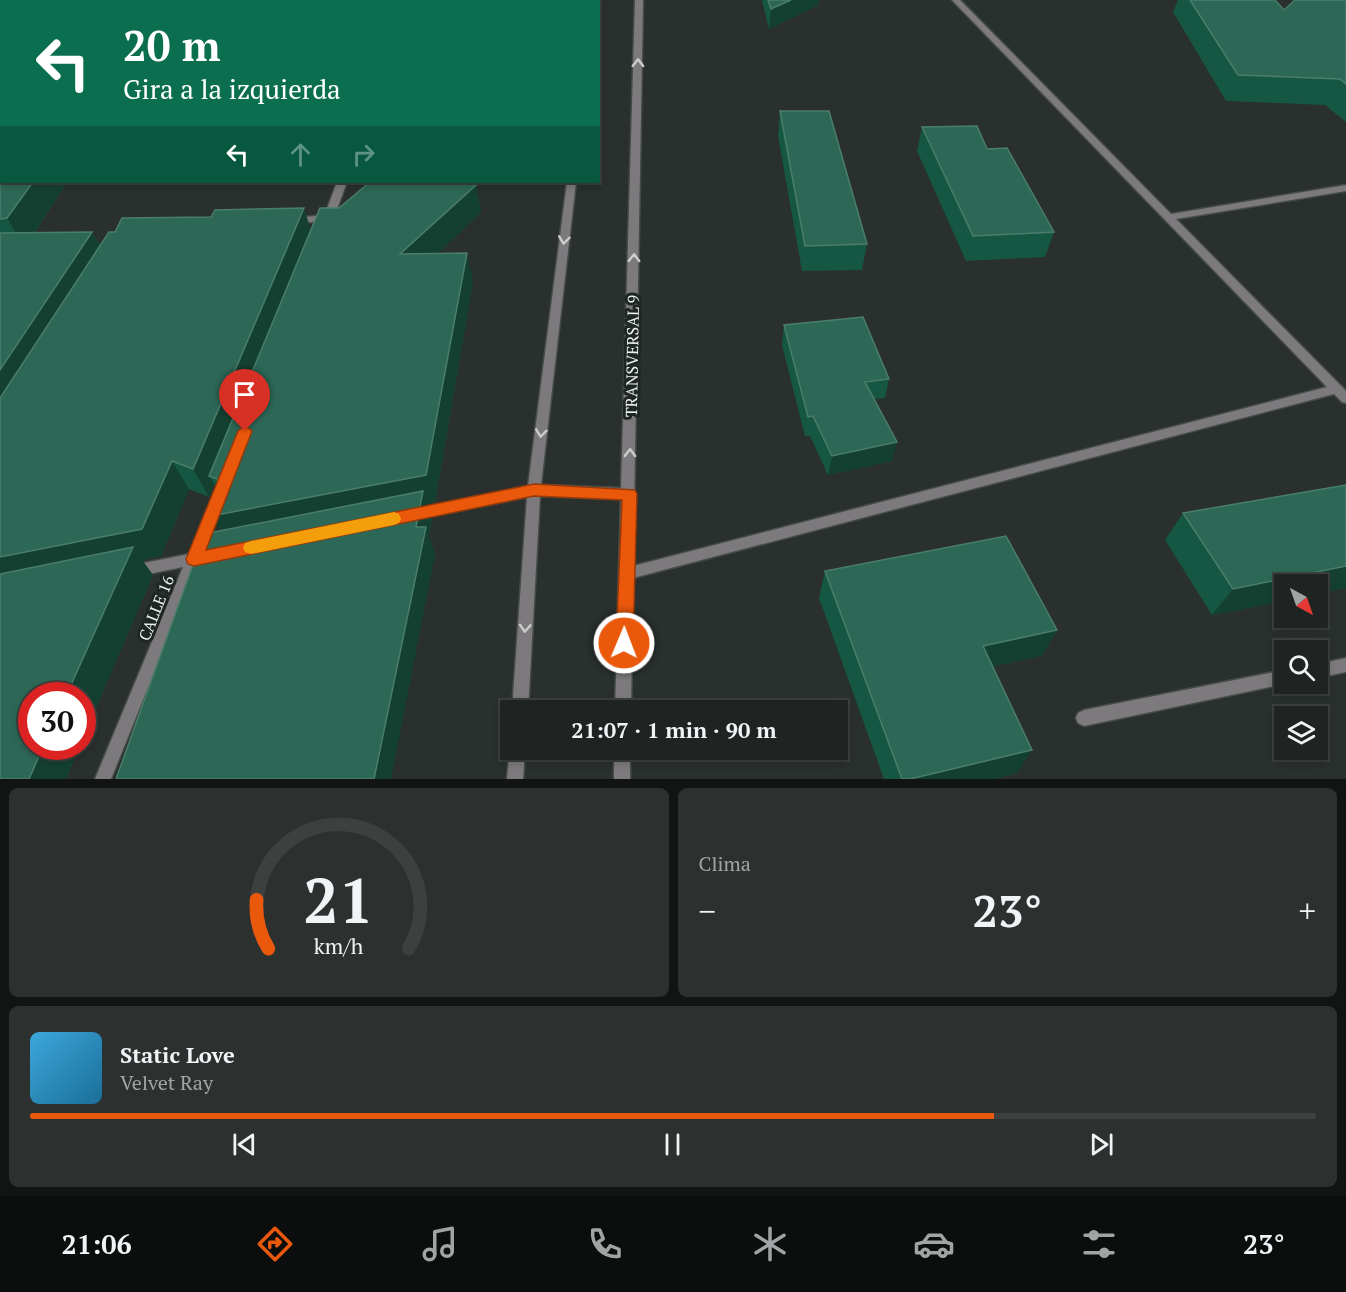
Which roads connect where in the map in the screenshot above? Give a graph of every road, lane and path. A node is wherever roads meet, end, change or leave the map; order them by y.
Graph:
1 (639, 0) edge
2 (956, 0) edge
3 (342, 183) edge
4 (571, 183) edge
5 (1346, 188) edge
6 (1168, 217) junction
7 (282, 222) edge
8 (1335, 388) junction
9 (1346, 399) edge
10 (224, 482) edge
11 (534, 490) junction
12 (629, 494) junction
13 (405, 516) edge
14 (218, 554) edge
15 (194, 559) junction
16 (126, 573) edge
17 (626, 574) junction
18 (1346, 665) edge
19 (1328, 669) edge
20 (1274, 680) edge
21 (521, 700) edge
22 (623, 700) edge
23 (1084, 718) dead end
24 (516, 760) edge
25 (622, 760) edge
26 (103, 779) edge
27 (515, 779) edge
28 (622, 779) edge

12 -> 1 street, TRANSVERSAL 9
2 - 6 street
3 - 7 street
4 -> 11 street
5 - 6 street
6 - 8 street
8 - 9 street
8 - 17 street
10 - 15 street, CALLE 16
11 - 12 street
11 - 13 street
11 -> 21 street
12 - 17 street, TRANSVERSAL 9
14 - 15 street
15 - 16 street
15 - 26 street, CALLE 16
17 - 22 street, TRANSVERSAL 9
18 - 19 street
20 - 23 street
24 - 27 street
25 - 28 street

